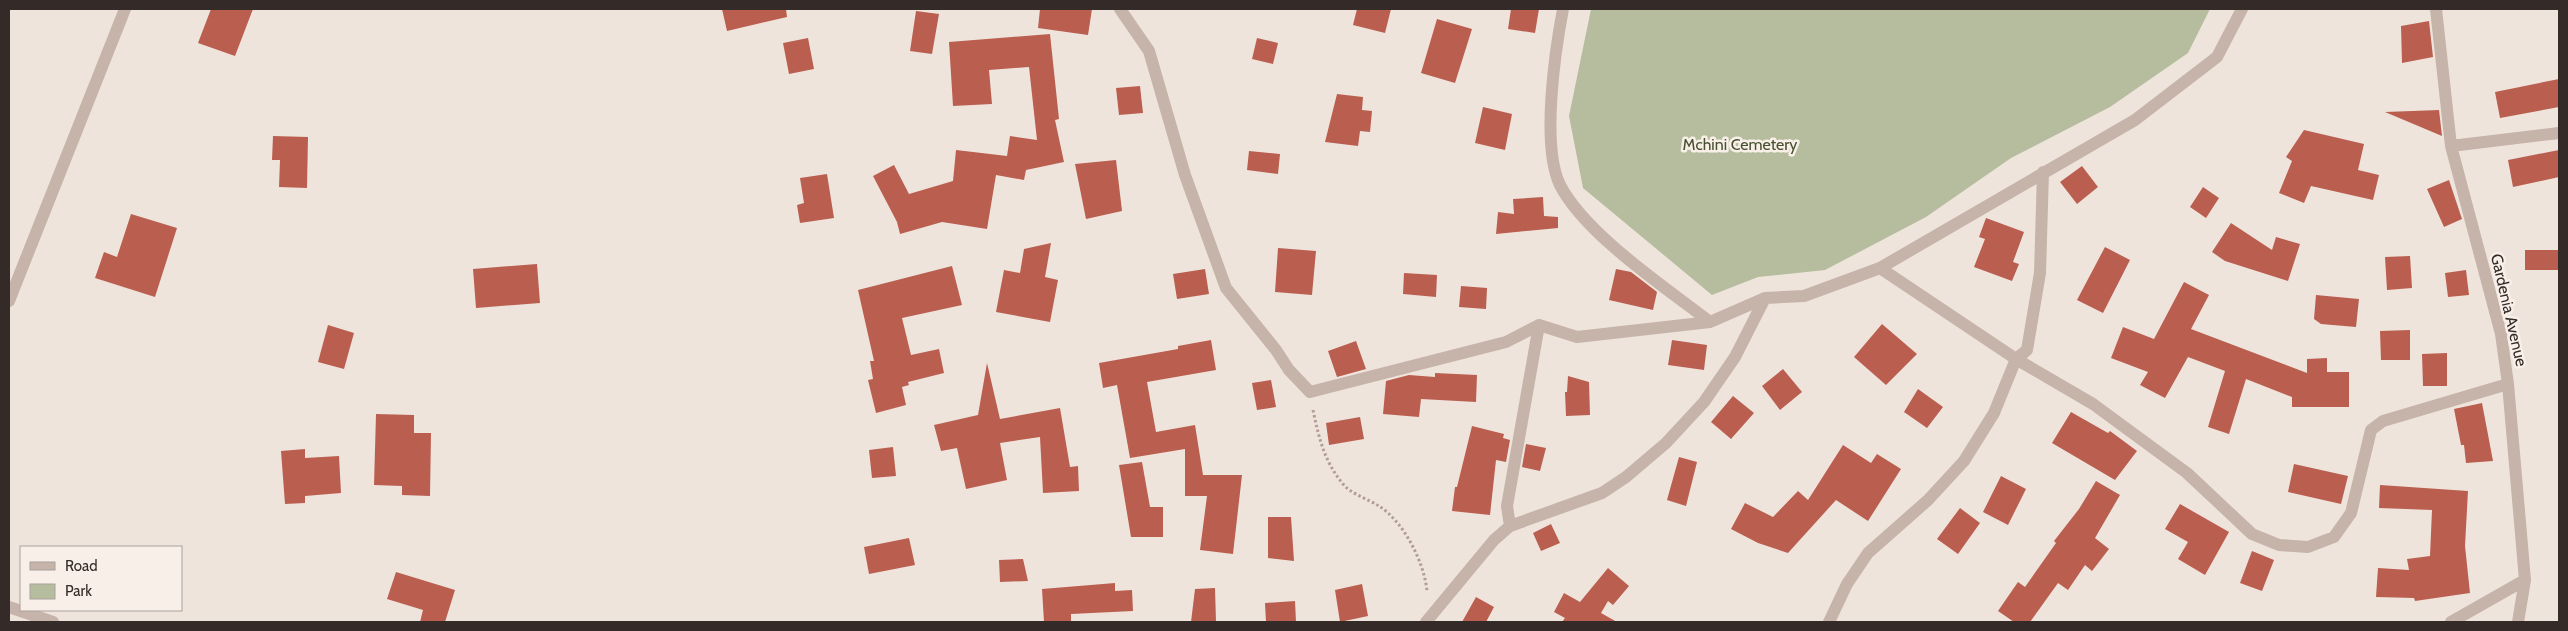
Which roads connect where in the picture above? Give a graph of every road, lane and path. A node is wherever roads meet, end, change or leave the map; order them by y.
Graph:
1 (125, 9) edge
2 (1120, 9) edge
3 (1564, 9) edge
4 (2242, 9) edge
5 (2436, 9) edge
6 (2559, 133) edge
7 (2451, 146) junction
8 (2043, 172) junction
9 (1880, 268) junction
10 (1765, 298) junction
11 (9, 301) edge
12 (1710, 322) junction
13 (1539, 325) junction
14 (2016, 359) junction
15 (2508, 384) junction
16 (1310, 392) junction
17 (1510, 526) junction
18 (2525, 580) junction
19 (21, 611) edge
20 (1427, 619) edge
21 (53, 622) edge
22 (1829, 622) edge
23 (2451, 622) edge
24 (2518, 622) edge

1 - 11 street
2 - 16 street
3 - 12 street
4 - 8 street
5 - 7 street, Gardenia Avenue
6 - 7 street
7 - 15 street, Gardenia Avenue
8 - 9 street
8 - 14 street
9 - 10 street
9 - 14 street
10 - 12 street
10 - 17 street
12 - 13 street
13 - 16 street
13 - 17 street
14 - 15 street
14 - 22 street
15 - 18 street, Gardenia Avenue
16 - 20 path
17 - 20 street
18 - 23 street
18 - 24 street, Gardenia Avenue
19 - 21 street

